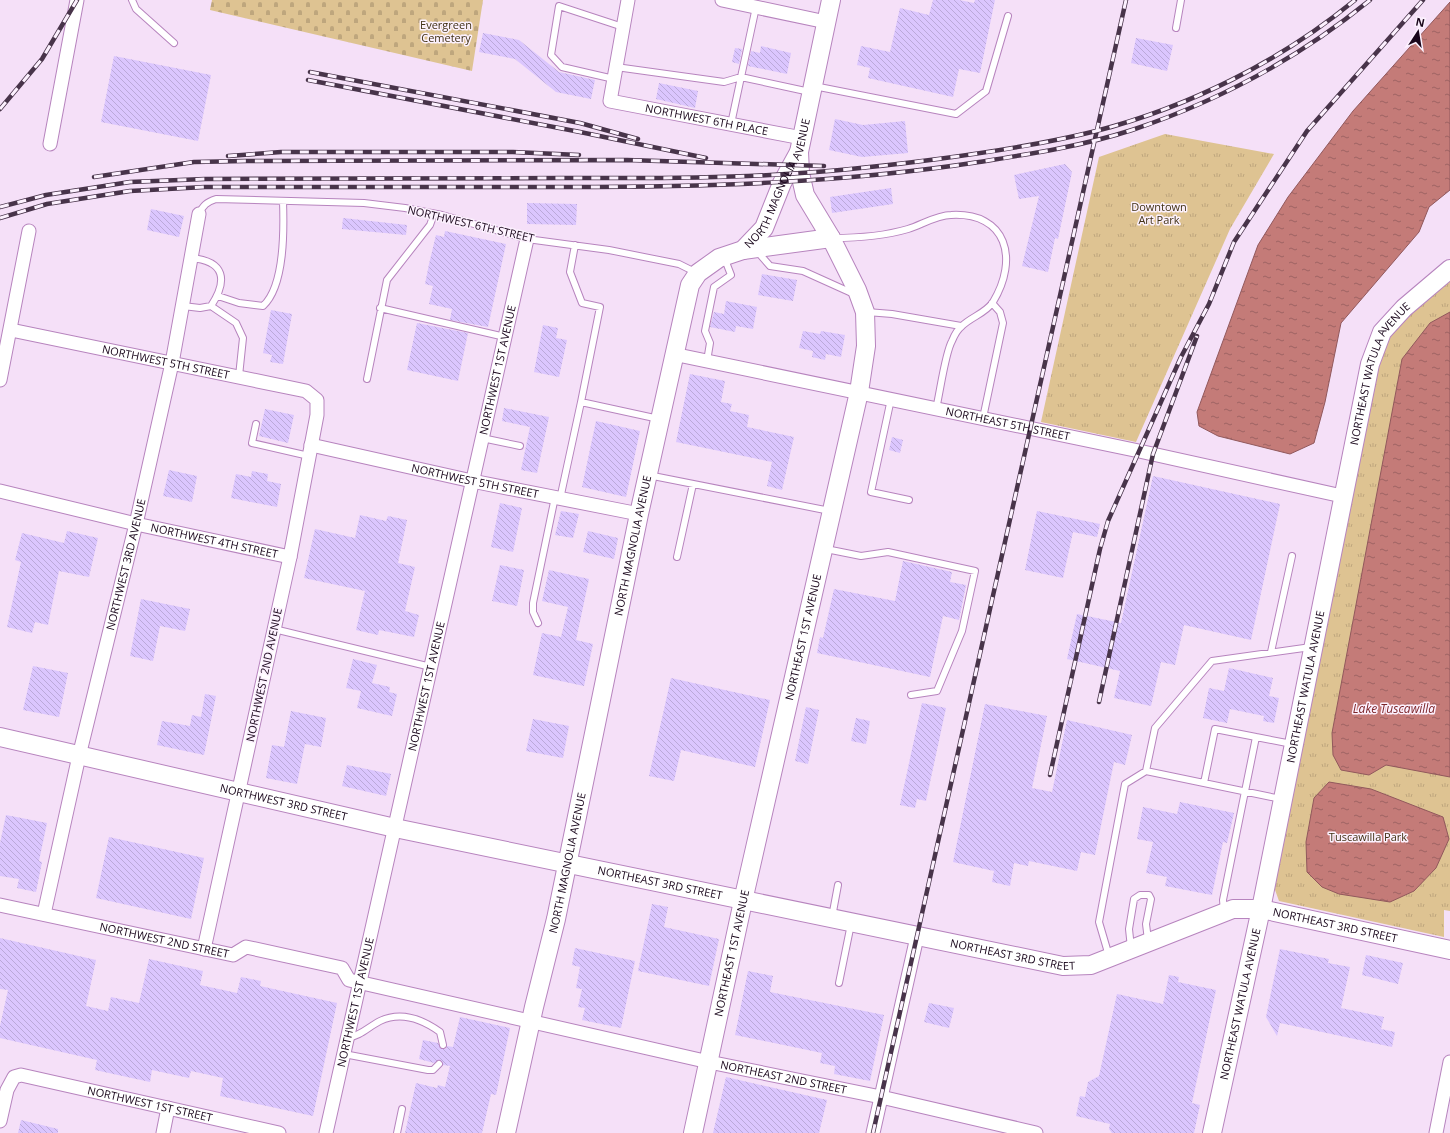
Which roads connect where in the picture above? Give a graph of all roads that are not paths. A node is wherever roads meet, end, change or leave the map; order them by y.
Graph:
1 (78, 0) edge
2 (132, 0) edge
3 (628, 0) edge
4 (722, 0) edge
5 (831, 0) edge
6 (1181, 0) edge
7 (748, 4) edge
8 (1008, 16) dead end
9 (826, 22) junction
10 (624, 27) junction
11 (1176, 28) dead end
12 (174, 43) dead end
13 (615, 73) junction
14 (741, 77) junction
15 (812, 89) junction
16 (731, 124) junction
17 (50, 144) dead end
18 (801, 145) junction
19 (283, 201) junction
20 (199, 214) joint
21 (434, 214) junction
22 (29, 231) dead end
23 (831, 238) junction
24 (527, 239) junction
25 (575, 245) junction
26 (749, 249) junction
27 (724, 257) junction
28 (191, 258) junction
29 (1450, 269) edge
30 (698, 273) junction
31 (218, 296) junction
32 (992, 303) junction
33 (862, 304) junction
34 (183, 306) junction
35 (212, 306) junction
36 (380, 308) junction
37 (961, 326) junction
38 (11, 330) junction
39 (505, 337) junction
40 (673, 354) junction
41 (707, 361) junction
42 (172, 362) junction
43 (239, 376) junction
44 (367, 379) dead end
45 (0, 380) edge
46 (859, 392) junction
47 (891, 399) junction
48 (317, 400) joint
49 (580, 402) junction
50 (936, 409) junction
51 (983, 418) junction
52 (660, 419) junction
53 (256, 424) dead end
54 (482, 438) junction
55 (520, 446) dead end
56 (310, 450) junction
57 (647, 475) junction
58 (472, 481) junction
59 (693, 484) junction
60 (0, 491) edge
61 (1342, 496) junction
62 (558, 498) junction
63 (909, 500) dead end
64 (831, 511) junction
65 (639, 514) junction
66 (136, 524) junction
67 (823, 549) junction
68 (1292, 556) dead end
69 (290, 557) junction
70 (677, 558) dead end
71 (538, 623) dead end
72 (274, 629) junction
73 (1313, 646) junction
74 (1271, 652) junction
75 (431, 667) junction
76 (911, 695) dead end
77 (0, 736) edge
78 (1256, 737) junction
79 (1294, 744) junction
80 (79, 756) junction
81 (1146, 771) junction
82 (1204, 783) junction
83 (239, 790) junction
84 (1245, 791) junction
85 (1283, 800) junction
86 (395, 828) junction
87 (568, 864) junction
88 (838, 885) dead end
89 (743, 901) junction
90 (0, 905) edge
91 (1261, 909) junction
92 (1225, 913) junction
93 (44, 914) junction
94 (831, 919) junction
95 (851, 923) junction
96 (917, 937) junction
97 (1148, 942) junction
98 (204, 949) junction
99 (1131, 949) junction
100 (1450, 950) edge
101 (1110, 958) junction
102 (361, 982) junction
103 (839, 983) dead end
104 (531, 1021) junction
105 (347, 1038) junction
106 (443, 1044) dead end
107 (344, 1054) junction
108 (709, 1062) junction
109 (1450, 1062) edge
110 (439, 1064) dead end
111 (881, 1098) junction
112 (168, 1108) junction
113 (402, 1109) dead end
114 (0, 1121) edge
115 (163, 1133) edge
116 (279, 1133) edge
117 (326, 1133) edge
118 (397, 1133) edge
119 (506, 1133) edge
120 (693, 1133) edge
121 (873, 1133) edge
122 (1036, 1133) edge
123 (1212, 1133) edge
124 (1436, 1133) edge

1 - 17 street
2 - 12 lane
3 - 10 street
4 - 7 street
5 - 9 street, NORTH MAGNOLIA AVENUE
6 - 11 lane
7 - 9 street
7 - 14 lane
8 - 15 lane
9 - 15 street, NORTH MAGNOLIA AVENUE
10 - 13 street
10 - 13 lane
13 - 14 lane
13 - 16 street, NORTHWEST 6TH PLACE
14 - 15 lane
14 - 16 lane
15 - 18 street, NORTH MAGNOLIA AVENUE
16 - 18 street, NORTHWEST 6TH PLACE
18 - 23 street, NORTHEAST 1ST AVENUE
18 - 26 street, NORTH MAGNOLIA AVENUE
19 - 20 lane, NORTHWEST 6TH STREET
19 - 21 lane, NORTHWEST 6TH STREET
19 - 31 lane
20 - 28 street, NORTHWEST 3RD AVENUE
21 - 24 lane, NORTHWEST 6TH STREET
21 - 36 lane
22 - 38 street
23 - 26 street
23 - 32 lane
23 - 33 street, NORTHEAST 1ST AVENUE
24 - 25 lane, NORTHWEST 6TH STREET
24 - 39 street, NORTHWEST 1ST AVENUE
25 - 30 lane, NORTHWEST 6TH STREET
25 - 49 lane
26 - 27 street, NORTH MAGNOLIA AVENUE
26 - 33 lane
27 - 30 street, NORTH MAGNOLIA AVENUE
27 - 41 lane
28 - 31 lane
28 - 34 street, NORTHWEST 3RD AVENUE
29 - 61 street, NORTHEAST WATULA AVENUE
30 - 40 street, NORTH MAGNOLIA AVENUE
31 - 35 lane
32 - 37 lane
32 - 51 lane
33 - 37 lane
33 - 46 street, NORTHEAST 1ST AVENUE
34 - 35 lane
34 - 42 street, NORTHWEST 3RD AVENUE
35 - 43 lane
36 - 39 lane
36 - 44 lane
37 - 50 lane
38 - 42 street, NORTHWEST 5TH STREET
38 - 45 street
39 - 54 street, NORTHWEST 1ST AVENUE
40 - 41 street, NORTHEAST 5TH STREET
40 - 52 street, NORTH MAGNOLIA AVENUE
41 - 46 street, NORTHEAST 5TH STREET
42 - 43 street, NORTHWEST 5TH STREET
42 - 66 street, NORTHWEST 3RD AVENUE
43 - 48 street, NORTHWEST 5TH STREET
46 - 47 street, NORTHEAST 5TH STREET
46 - 64 street, NORTHEAST 1ST AVENUE
47 - 50 street, NORTHEAST 5TH STREET
47 - 63 lane
48 - 56 street, NORTHWEST 2ND AVENUE
49 - 52 lane
49 - 62 lane
50 - 51 street, NORTHEAST 5TH STREET
51 - 61 street, NORTHEAST 5TH STREET
52 - 57 street, NORTH MAGNOLIA AVENUE
53 - 56 lane
54 - 55 lane
54 - 58 street, NORTHWEST 1ST AVENUE
56 - 58 street, NORTHWEST 5TH STREET
56 - 69 street, NORTHWEST 2ND AVENUE
57 - 59 lane
57 - 65 street, NORTH MAGNOLIA AVENUE
58 - 62 street, NORTHWEST 5TH STREET
58 - 75 street, NORTHWEST 1ST AVENUE
59 - 64 lane
59 - 70 lane
60 - 66 street, NORTHWEST 4TH STREET
61 - 73 street, NORTHEAST WATULA AVENUE
62 - 65 street, NORTHWEST 5TH STREET
62 - 71 lane
64 - 67 street, NORTHEAST 1ST AVENUE
65 - 87 street, NORTH MAGNOLIA AVENUE
66 - 69 street, NORTHWEST 4TH STREET
66 - 80 street, NORTHWEST 3RD AVENUE
67 - 76 lane
67 - 89 street, NORTHEAST 1ST AVENUE
68 - 74 lane
69 - 72 street, NORTHWEST 2ND AVENUE
72 - 75 lane
72 - 83 street, NORTHWEST 2ND AVENUE
73 - 74 lane
73 - 79 street, NORTHEAST WATULA AVENUE
74 - 81 lane
75 - 86 street, NORTHWEST 1ST AVENUE
77 - 80 street, NORTHWEST 3RD STREET
78 - 79 lane
78 - 82 lane
78 - 84 lane
79 - 85 street, NORTHEAST WATULA AVENUE
80 - 83 street, NORTHWEST 3RD STREET
80 - 93 street, NORTHWEST 3RD AVENUE
81 - 82 lane
81 - 101 lane
82 - 84 lane
83 - 86 street, NORTHWEST 3RD STREET
83 - 98 street, NORTHWEST 2ND AVENUE
84 - 85 lane
84 - 92 lane
85 - 91 street, NORTHEAST WATULA AVENUE
86 - 87 street, NORTHWEST 3RD STREET
86 - 102 street, NORTHWEST 1ST AVENUE
87 - 89 street, NORTHEAST 3RD STREET
87 - 104 street, NORTH MAGNOLIA AVENUE
88 - 94 lane
89 - 94 street, NORTHEAST 3RD STREET
89 - 108 street, NORTHEAST 1ST AVENUE
90 - 93 street, NORTHWEST 2ND STREET
91 - 92 street, NORTHEAST 3RD STREET
91 - 100 street, NORTHEAST 3RD STREET
91 - 123 street, NORTHEAST WATULA AVENUE
92 - 97 street, NORTHEAST 3RD STREET
93 - 98 street, NORTHWEST 2ND STREET
94 - 95 street, NORTHEAST 3RD STREET
95 - 96 street, NORTHEAST 3RD STREET
95 - 103 lane
96 - 101 street, NORTHEAST 3RD STREET
96 - 111 street
97 - 99 street, NORTHEAST 3RD STREET
97 - 99 lane
98 - 102 street, NORTHWEST 2ND STREET
99 - 101 street, NORTHEAST 3RD STREET
102 - 104 street, NORTHWEST 2ND STREET
102 - 105 street, NORTHWEST 1ST AVENUE
104 - 108 street, NORTHEAST 2ND STREET
104 - 119 street, NORTH MAGNOLIA AVENUE
105 - 106 lane
105 - 107 street, NORTHWEST 1ST AVENUE
107 - 110 lane
107 - 117 street, NORTHWEST 1ST AVENUE
108 - 111 street, NORTHEAST 2ND STREET
108 - 120 street, NORTHEAST 1ST AVENUE
109 - 124 street
111 - 121 street
111 - 122 street, NORTHEAST 2ND STREET
112 - 114 street, NORTHWEST 1ST STREET
112 - 115 street
112 - 116 street, NORTHWEST 1ST STREET
113 - 118 lane

